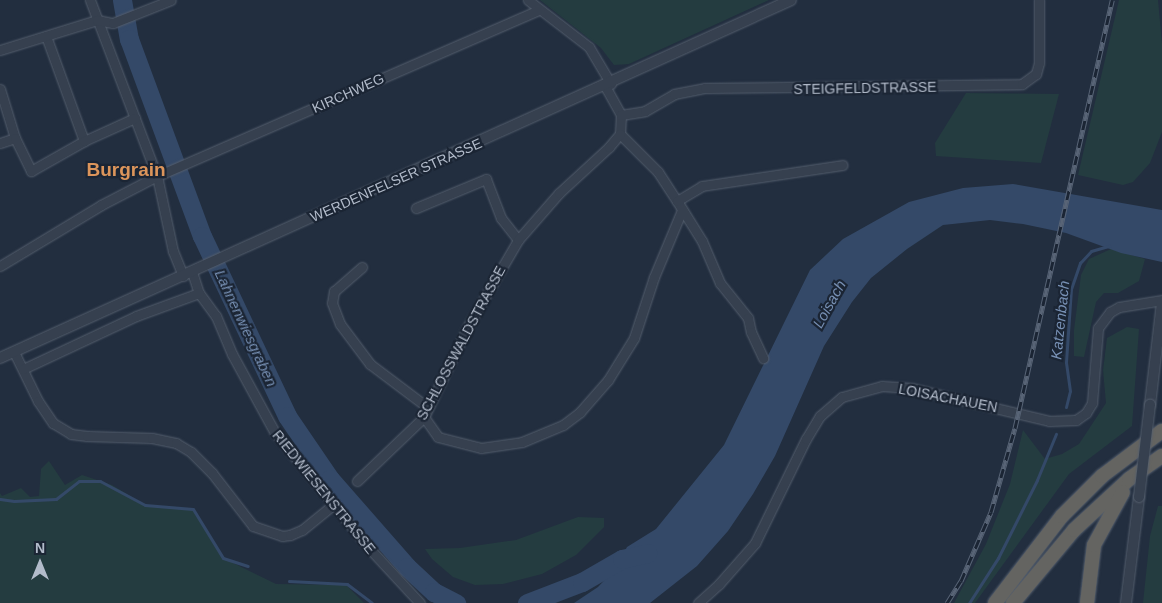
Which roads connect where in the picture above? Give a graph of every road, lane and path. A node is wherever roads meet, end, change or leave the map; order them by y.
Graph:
1 (90, 0) edge
2 (170, 0) edge
3 (528, 0) edge
4 (791, 0) edge
5 (1039, 0) edge
6 (539, 10) junction
7 (97, 20) junction
8 (46, 36) junction
9 (0, 50) edge
10 (608, 85) junction
11 (0, 89) edge
12 (621, 115) junction
13 (135, 118) junction
14 (620, 134) junction
15 (14, 138) junction
16 (84, 141) junction
17 (0, 143) edge
18 (842, 165) dead end
19 (157, 176) junction
20 (677, 201) junction
21 (416, 208) dead end
22 (682, 210) junction
23 (518, 240) junction
24 (0, 266) edge
25 (362, 267) dead end
26 (187, 274) junction
27 (199, 293) junction
28 (1162, 302) edge
29 (14, 352) junction
30 (0, 358) edge
31 (763, 358) dead end
32 (23, 369) junction
33 (427, 407) junction
34 (424, 417) junction
35 (1162, 432) edge
36 (1162, 456) edge
37 (1129, 480) junction
38 (357, 481) dead end
39 (334, 506) junction
40 (420, 603) edge
41 (698, 603) edge
42 (995, 603) edge
43 (1013, 603) edge
44 (1087, 603) edge
45 (1126, 603) edge

1 - 7 street, RIEDWIESENSTRASSE
2 - 7 street
3 - 6 street
4 - 10 street, WERDENFELSER STRASSE
5 - 12 street, STEIGFELDSTRASSE
6 - 10 street
6 - 19 street, KIRCHWEG
7 - 8 street
7 - 13 street, RIEDWIESENSTRASSE
8 - 9 street
8 - 16 street
10 - 12 street
10 - 26 street, WERDENFELSER STRASSE
11 - 15 street
12 - 14 street
13 - 16 street
13 - 19 street, RIEDWIESENSTRASSE
14 - 20 street
14 - 23 street, SCHLOSSWALDSTRASSE
15 - 16 street
15 - 17 street
18 - 20 street
19 - 24 street, KIRCHWEG
19 - 26 street, RIEDWIESENSTRASSE
20 - 22 street
21 - 23 street
22 - 31 street
22 - 34 street
23 - 33 street, SCHLOSSWALDSTRASSE
25 - 33 street
26 - 27 street, RIEDWIESENSTRASSE
26 - 29 street, WERDENFELSER STRASSE
27 - 32 street
27 - 39 street, RIEDWIESENSTRASSE
28 - 41 street, LOISACHAUEN
28 - 45 street, bridge
29 - 30 street, WERDENFELSER STRASSE
29 - 32 street
32 - 39 street
33 - 34 street, SCHLOSSWALDSTRASSE
34 - 38 street, SCHLOSSWALDSTRASSE
35 - 42 highway
36 - 37 highway
37 - 43 highway
37 - 44 highway
39 - 40 street, RIEDWIESENSTRASSE

